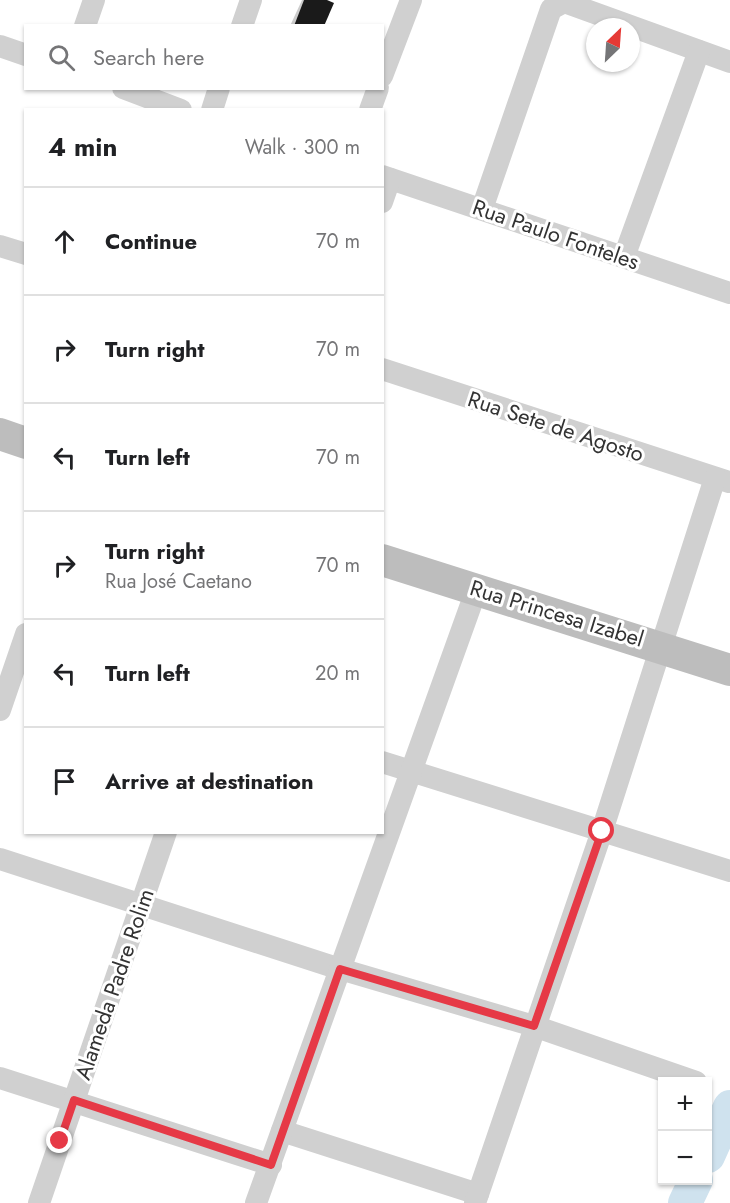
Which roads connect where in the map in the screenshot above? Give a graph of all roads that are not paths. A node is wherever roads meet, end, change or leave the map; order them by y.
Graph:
1 (94, 0) edge
2 (251, 0) edge
3 (411, 0) edge
4 (86, 24) edge
5 (243, 24) edge
6 (0, 46) edge
7 (699, 51) junction
8 (24, 54) edge
9 (730, 62) edge
10 (384, 71) edge
11 (128, 90) edge
12 (218, 90) edge
13 (377, 90) edge
14 (173, 108) edge
15 (213, 108) edge
16 (371, 108) edge
17 (386, 178) edge
18 (482, 209) junction
19 (0, 246) edge
20 (24, 253) edge
21 (624, 257) junction
22 (730, 293) edge
23 (384, 370) edge
24 (0, 434) edge
25 (24, 442) edge
26 (723, 480) edge
27 (384, 561) edge
28 (477, 588) junction
29 (18, 644) edge
30 (661, 646) junction
31 (730, 670) edge
32 (0, 710) edge
33 (384, 763) edge
34 (412, 771) junction
35 (602, 831) junction
36 (165, 834) edge
37 (0, 859) edge
38 (730, 871) edge
39 (142, 903) junction
40 (340, 969) junction
41 (534, 1026) junction
42 (682, 1077) edge
43 (0, 1078) edge
44 (74, 1100) junction
45 (282, 1131) junction
46 (271, 1165) junction
47 (476, 1198) edge
48 (39, 1203) edge
49 (256, 1203) edge

1 - 4 street
2 - 5 street
3 - 10 street
6 - 8 street
7 - 9 street
7 - 18 street
7 - 21 street
11 - 14 street
12 - 15 street
13 - 16 street
17 - 18 street, Rua Paulo Fonteles
18 - 21 street, Rua Paulo Fonteles
19 - 20 street
21 - 22 street, Rua Paulo Fonteles
23 - 26 street, Rua Sete de Agosto
24 - 25 street
26 - 30 street
27 - 28 street, Rua Princesa Izabel
28 - 30 street, Rua Princesa Izabel
28 - 34 street
29 - 32 street
30 - 31 street, Rua Princesa Izabel
30 - 35 street
33 - 34 street
34 - 35 street
34 - 40 street
35 - 38 street
35 - 41 street
36 - 39 street, Alameda Padre Rolim
37 - 39 street
39 - 40 street
39 - 44 street, Alameda Padre Rolim
40 - 41 street
40 - 45 street
41 - 42 street
41 - 47 street
43 - 44 street
44 - 46 street
44 - 48 street, Alameda Padre Rolim
45 - 46 street
45 - 47 street
46 - 49 street

